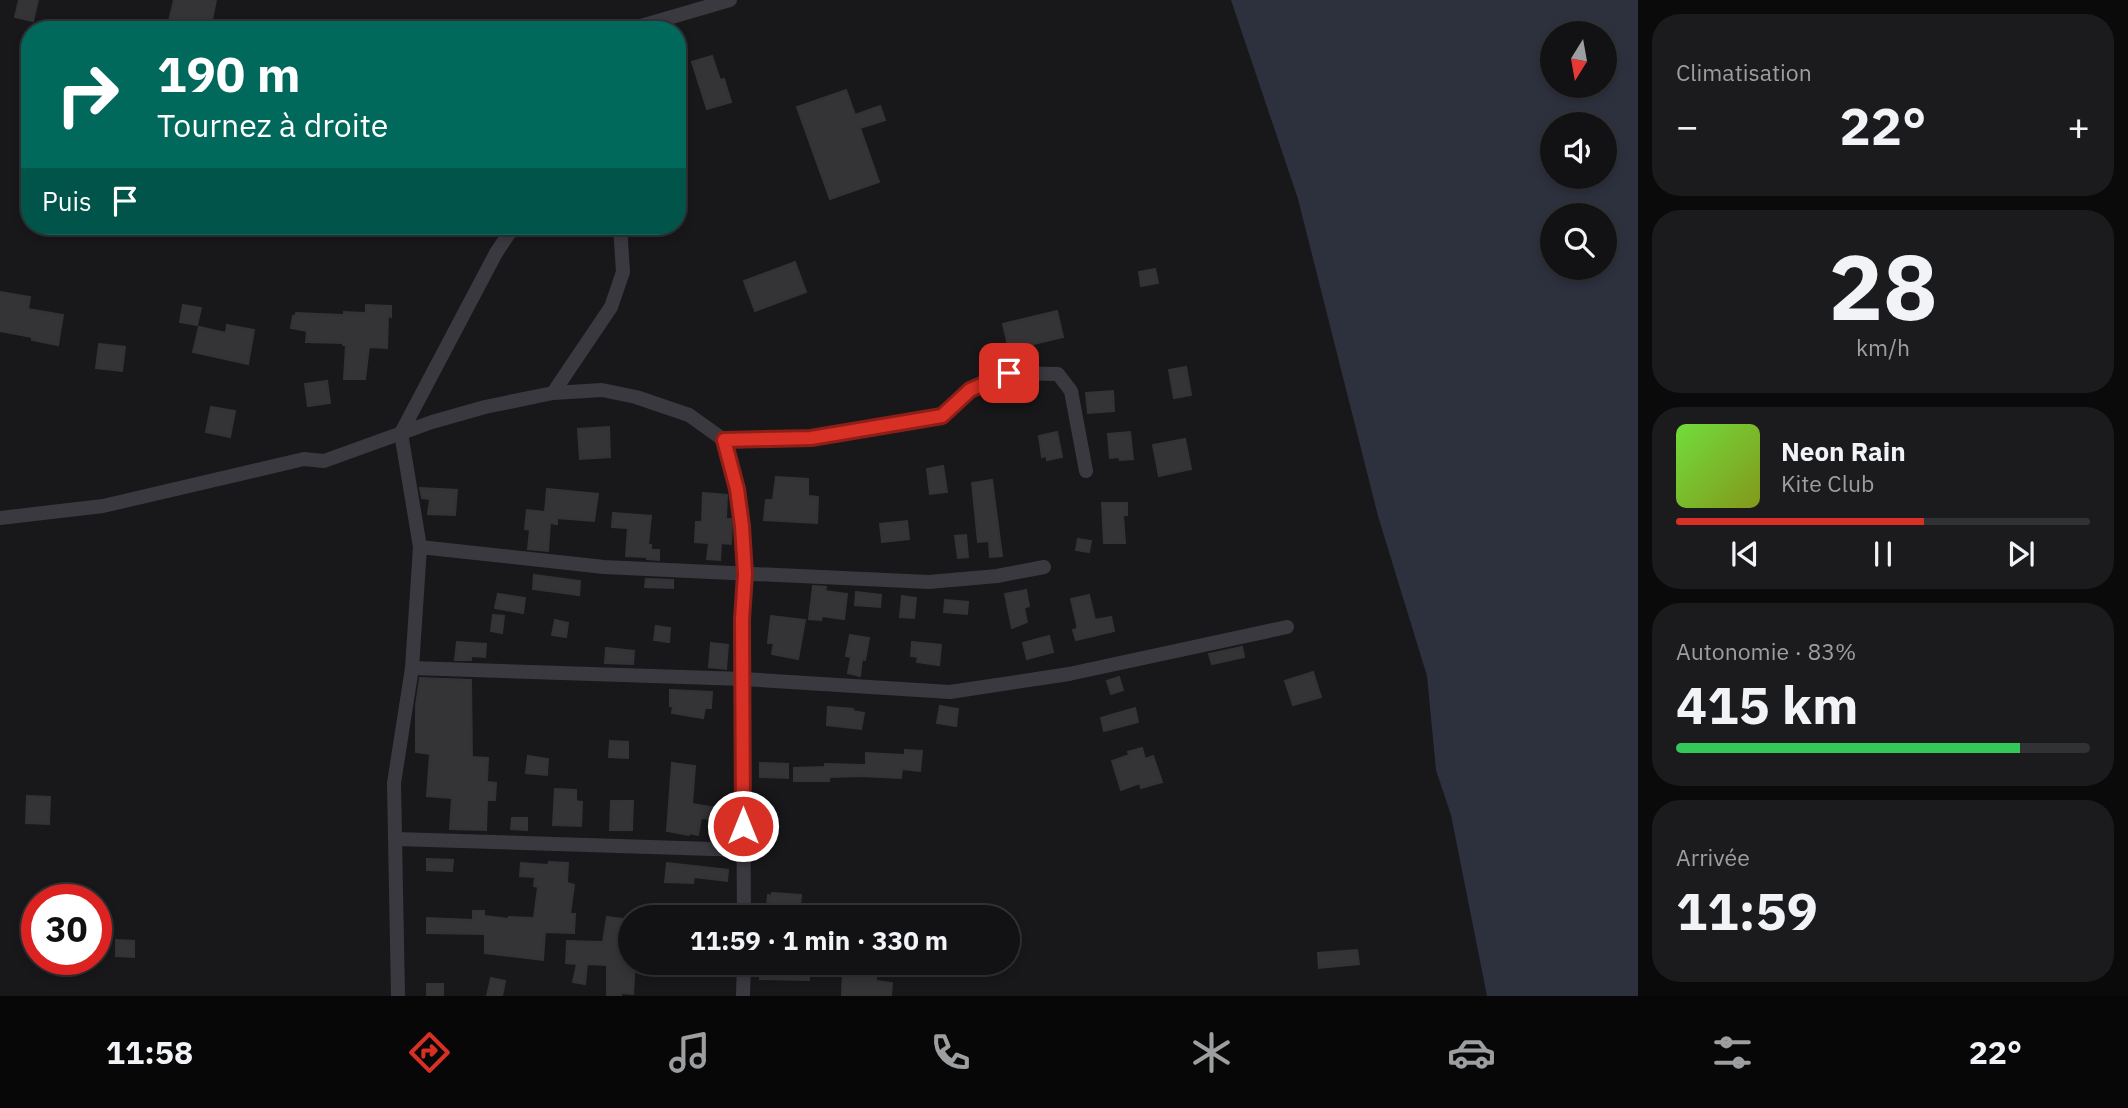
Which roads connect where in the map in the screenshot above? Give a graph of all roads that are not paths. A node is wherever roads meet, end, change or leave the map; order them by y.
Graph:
1 (730, 0) edge
2 (658, 21) edge
3 (508, 235) edge
4 (620, 235) edge
5 (553, 393) junction
6 (401, 433) junction
7 (724, 440) junction
8 (1086, 471) dead end
9 (0, 519) edge
10 (421, 547) junction
11 (1044, 567) dead end
12 (745, 574) junction
13 (1287, 627) dead end
14 (412, 668) junction
15 (743, 679) junction
16 (396, 839) junction
17 (744, 850) junction
18 (744, 905) edge
19 (744, 975) edge
20 (398, 996) edge
21 (743, 996) edge

1 - 2 street
3 - 6 street
4 - 5 street
5 - 6 street
5 - 7 street
6 - 9 street
6 - 10 street
7 - 8 street
7 - 12 street
10 - 12 street
10 - 14 street
11 - 12 street
12 - 15 street
13 - 15 street
14 - 15 street
14 - 16 street
15 - 17 street
16 - 17 street
16 - 20 street
17 - 18 street
19 - 21 street

